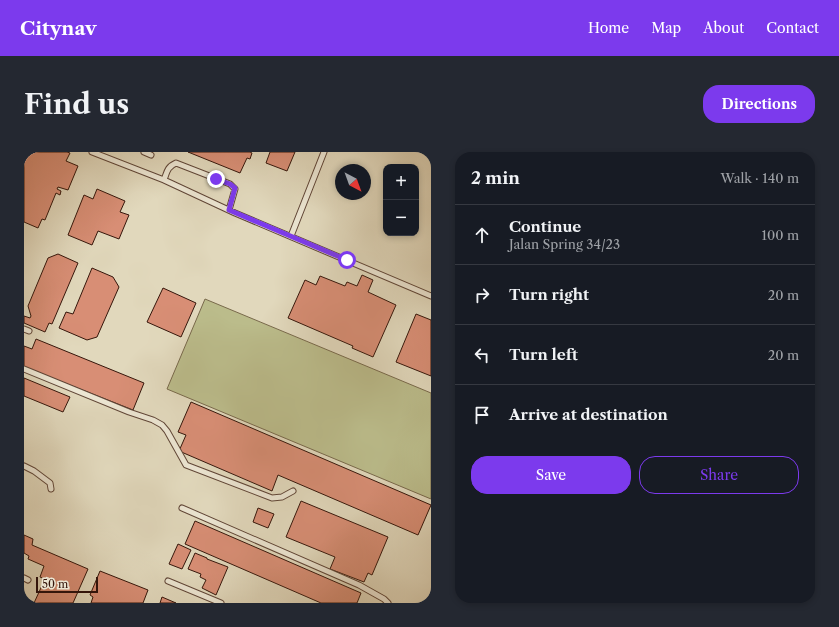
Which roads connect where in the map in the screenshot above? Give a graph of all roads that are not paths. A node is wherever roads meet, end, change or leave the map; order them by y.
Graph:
1 (92, 152) edge
2 (144, 152) edge
3 (324, 152) edge
4 (151, 155) dead end
5 (164, 180) junction
6 (229, 210) junction
7 (291, 236) junction
8 (431, 296) edge
9 (24, 369) edge
10 (24, 466) edge
11 (51, 489) dead end
12 (293, 491) dead end
13 (182, 508) dead end
14 (168, 581) dead end
15 (221, 603) edge
16 (388, 603) edge

1 - 5 lane
2 - 4 lane
3 - 7 lane
5 - 6 lane
5 - 6 lane
6 - 7 lane
7 - 8 lane
9 - 12 lane
10 - 11 lane
13 - 16 lane
14 - 15 lane

